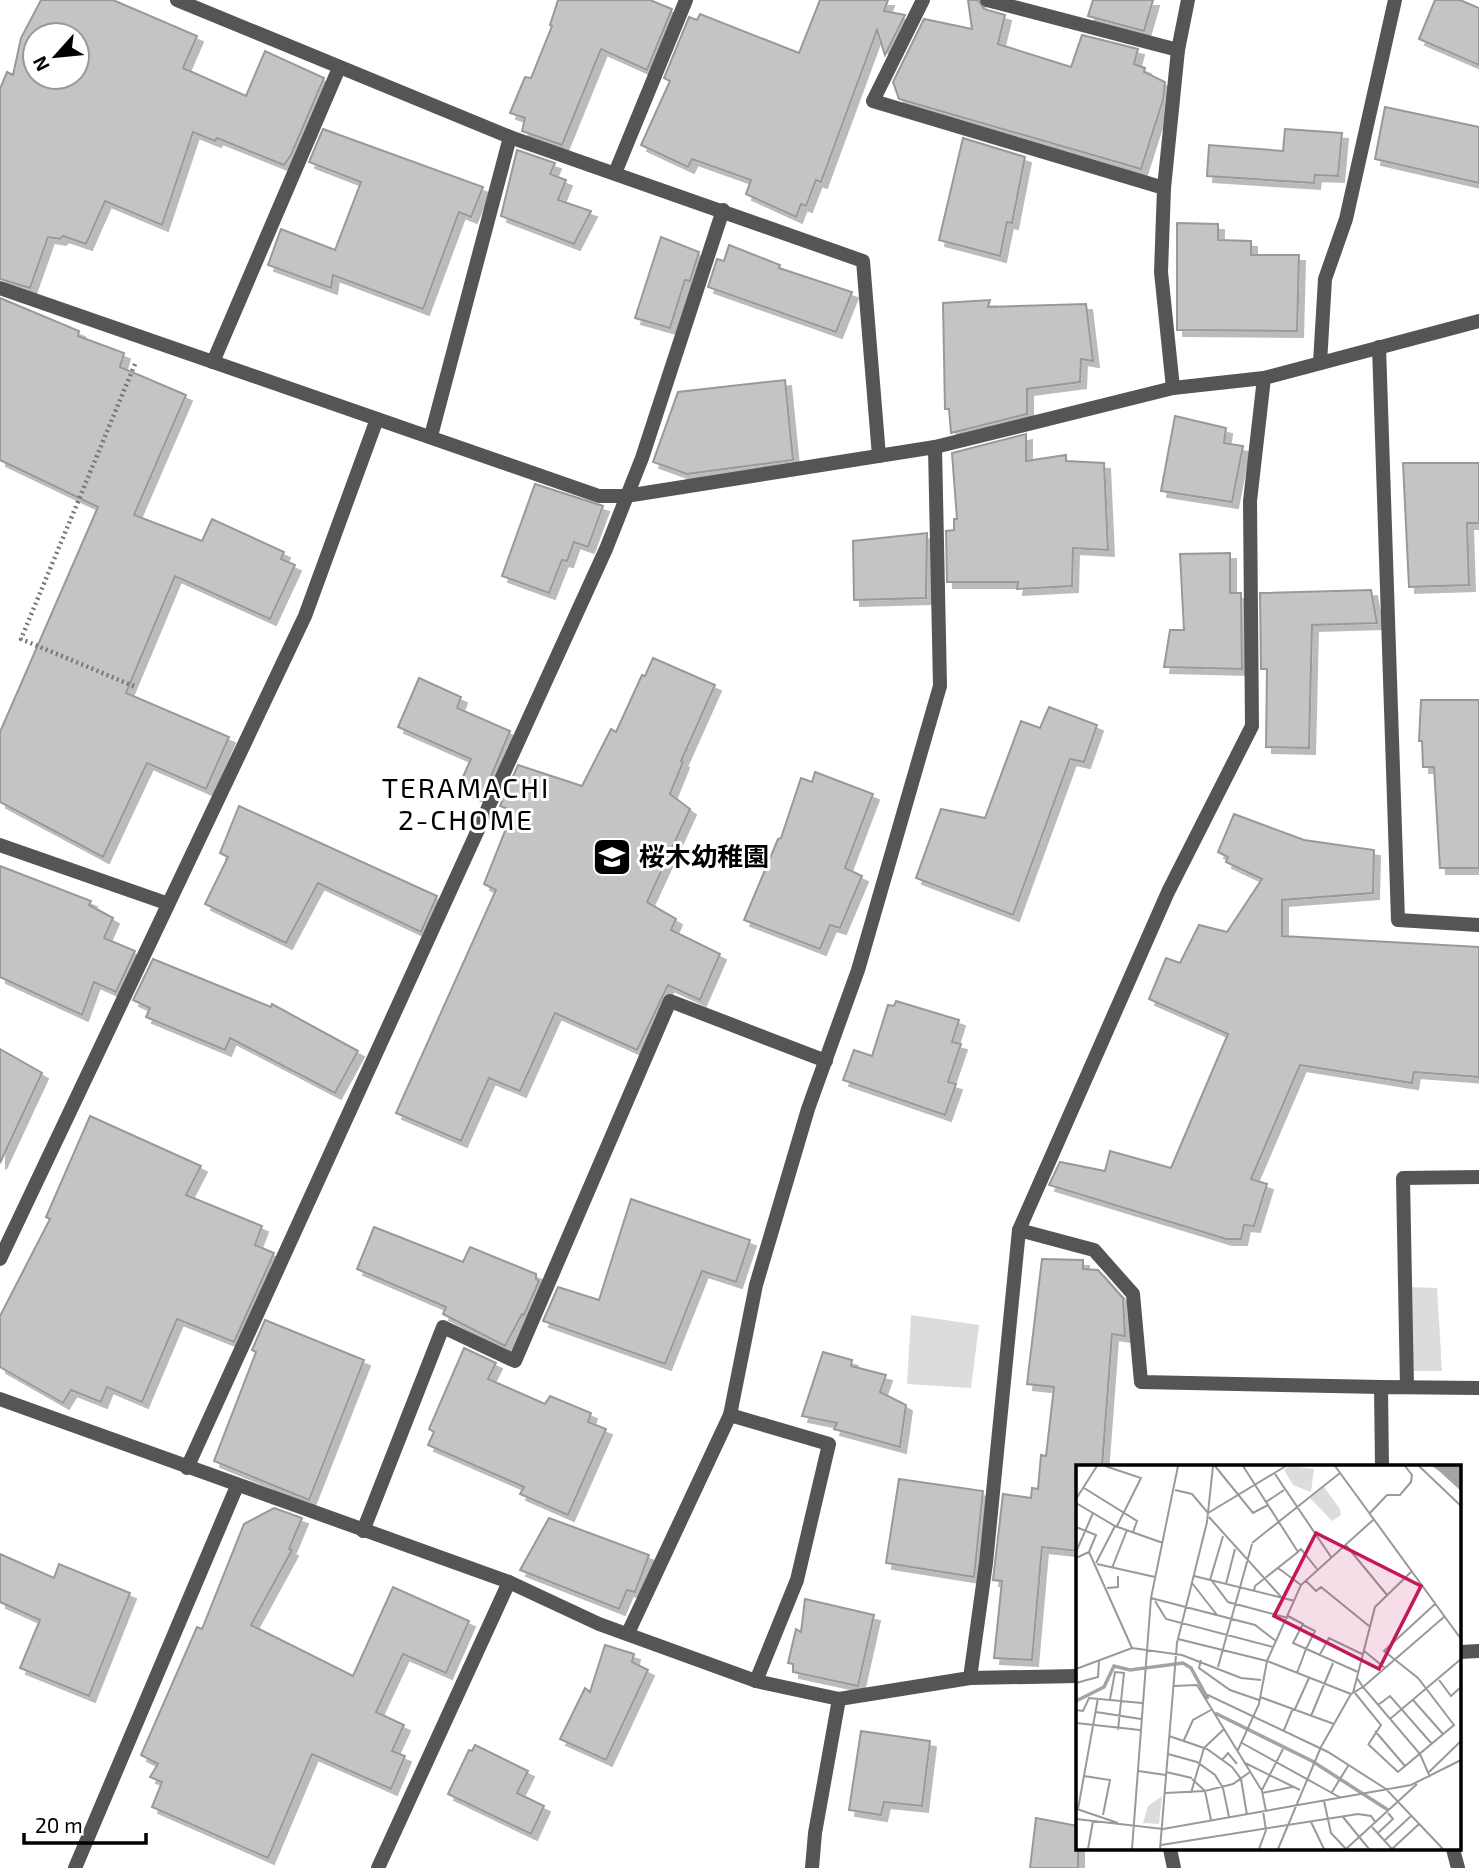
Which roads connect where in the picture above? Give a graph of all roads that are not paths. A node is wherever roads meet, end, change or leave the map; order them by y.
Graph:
1 (177, 0) edge
2 (686, 0) edge
3 (923, 0) edge
4 (987, 0) edge
5 (1188, 0) edge
6 (1395, 0) edge
7 (1178, 50) junction
8 (339, 68) junction
9 (510, 137) junction
10 (615, 173) junction
11 (1164, 188) junction
12 (723, 210) junction
13 (0, 289) edge
14 (1479, 321) edge
15 (1379, 347) junction
16 (213, 362) junction
17 (1320, 363) junction
18 (1264, 378) junction
19 (1173, 388) junction
20 (377, 419) junction
21 (431, 436) junction
22 (934, 447) junction
23 (879, 456) junction
24 (626, 496) junction
25 (0, 845) edge
26 (166, 903) junction
27 (1479, 925) edge
28 (826, 1061) junction
29 (1479, 1177) edge
30 (1019, 1230) junction
31 (0, 1259) edge
32 (1381, 1387) junction
33 (1407, 1387) junction
34 (1479, 1388) edge
35 (0, 1399) edge
36 (730, 1415) junction
37 (1382, 1465) edge
38 (187, 1468) junction
39 (237, 1486) junction
40 (363, 1531) junction
41 (509, 1582) junction
42 (628, 1633) junction
43 (1076, 1676) edge
44 (970, 1678) junction
45 (756, 1681) junction
46 (839, 1699) junction
47 (1453, 1850) edge
48 (1172, 1858) edge
49 (75, 1868) edge
50 (378, 1868) edge
51 (812, 1868) edge
52 (1162, 1868) edge
53 (1458, 1868) edge

1 - 8 street
2 - 10 street
3 - 11 street
4 - 7 street
5 - 7 street
6 - 17 street
7 - 11 street
8 - 9 street
8 - 16 street
9 - 10 street
9 - 21 street
10 - 12 street
11 - 19 street
12 - 23 street
12 - 24 street
13 - 16 street
14 - 15 street
15 - 17 street
15 - 27 street
16 - 20 street
17 - 18 street
18 - 19 street
18 - 30 street
19 - 22 street
20 - 21 street
20 - 26 street
21 - 24 street
22 - 23 street
22 - 28 street
23 - 24 street
24 - 38 street
25 - 26 street
26 - 31 street
28 - 36 street
28 - 40 street
29 - 33 street
30 - 32 street
30 - 44 street
32 - 33 street
32 - 37 street
33 - 34 street
35 - 38 street
36 - 42 street
36 - 45 street
38 - 39 street
39 - 40 street
39 - 49 street
40 - 41 street
41 - 42 street
41 - 50 street
42 - 45 street
43 - 44 street
44 - 46 street
45 - 46 street
46 - 51 street
47 - 53 street
48 - 52 street

